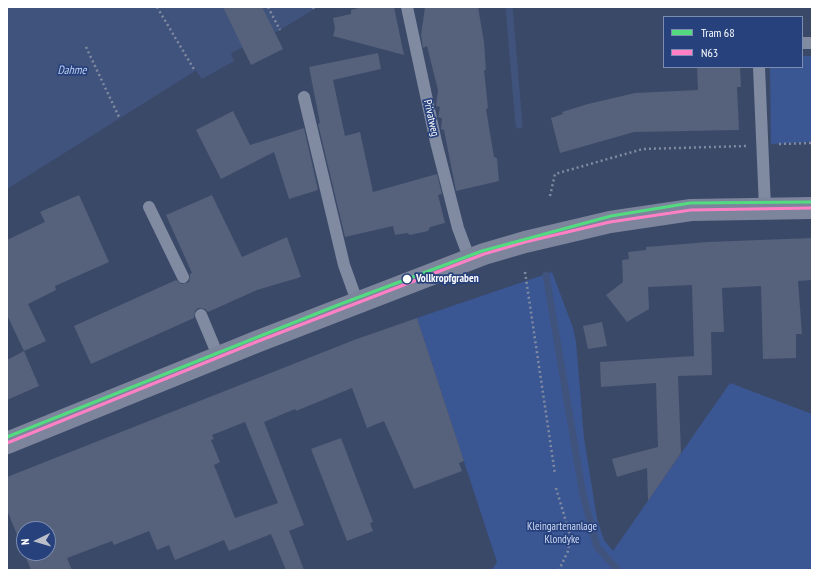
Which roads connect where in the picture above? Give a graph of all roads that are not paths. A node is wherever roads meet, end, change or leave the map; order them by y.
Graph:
1 (407, 7) edge
2 (759, 68) edge
3 (304, 97) dead end
4 (150, 207) dead end
5 (765, 208) junction
6 (812, 208) edge
7 (470, 260) junction
8 (183, 277) dead end
9 (358, 304) junction
10 (201, 315) dead end
11 (218, 358) junction
12 (7, 443) edge

1 - 7 lane, Privatweg
2 - 5 lane
3 - 9 lane
4 - 8 lane
5 - 6 main road
5 - 7 main road
7 - 9 main road
9 - 11 main road
10 - 11 lane
11 - 12 main road

